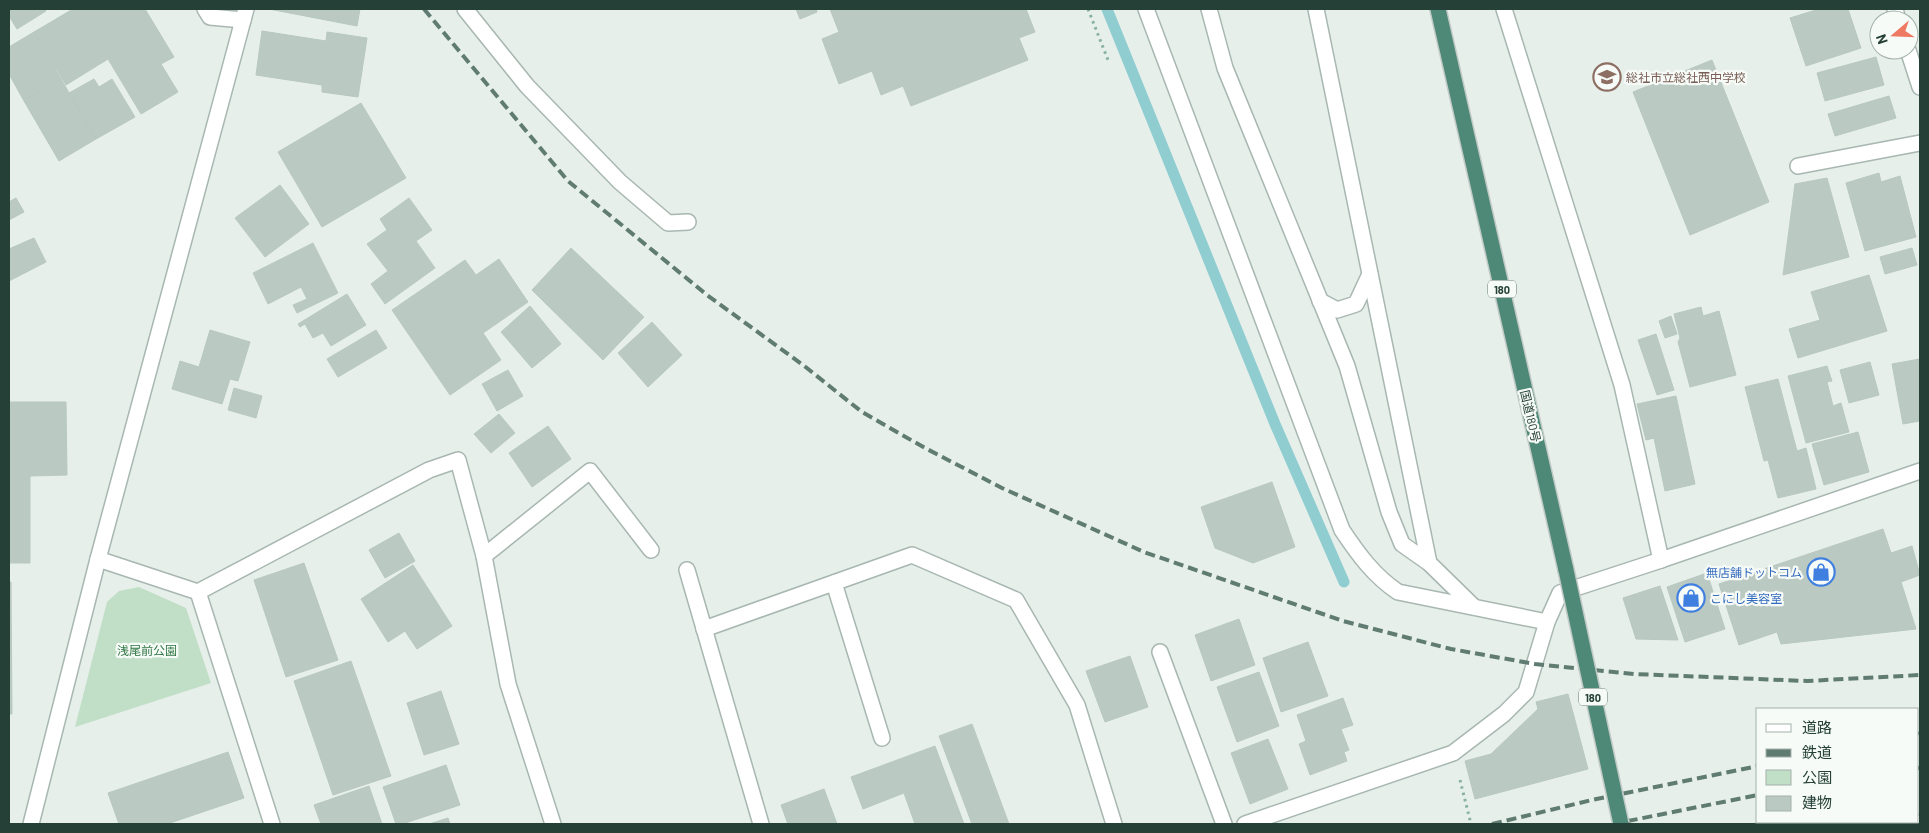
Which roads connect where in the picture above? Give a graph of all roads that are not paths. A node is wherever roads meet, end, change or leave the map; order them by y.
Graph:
1 (205, 9) edge
2 (464, 9) edge
3 (1146, 9) edge
4 (1209, 9) edge
5 (1316, 9) edge
6 (1438, 9) edge
7 (1504, 9) edge
8 (245, 14) edge
9 (1911, 60) edge
10 (1920, 87) edge
11 (1920, 143) edge
12 (1798, 166) dead end
13 (688, 222) dead end
14 (1370, 274) junction
15 (1320, 301) junction
16 (1920, 471) edge
17 (651, 550) dead end
18 (484, 556) junction
19 (98, 559) junction
20 (1661, 560) junction
21 (1429, 562) junction
22 (686, 570) dead end
23 (834, 583) junction
24 (198, 592) junction
25 (1474, 607) junction
26 (1547, 622) junction
27 (704, 629) junction
28 (1160, 652) dead end
29 (882, 738) dead end
30 (1920, 823) edge
31 (31, 824) edge
32 (272, 824) edge
33 (553, 824) edge
34 (761, 824) edge
35 (1114, 824) edge
36 (1224, 824) edge
37 (1245, 824) edge
38 (1621, 824) edge
39 (1913, 824) edge

1 - 8 street
2 - 13 street
3 - 25 street
4 - 15 street
5 - 14 street
6 - 38 highway, 国道180号 / 180, bridge
7 - 20 street
8 - 19 street
9 - 10 street
11 - 12 street
14 - 15 street
14 - 21 street
15 - 21 street
16 - 20 street
17 - 18 street
18 - 24 street
18 - 33 street
19 - 24 street
19 - 31 street
20 - 26 street
21 - 25 street
22 - 27 street
23 - 27 street
23 - 29 street
23 - 35 street
24 - 32 street
25 - 26 street
26 - 37 street
27 - 34 street
28 - 36 street
30 - 39 street

